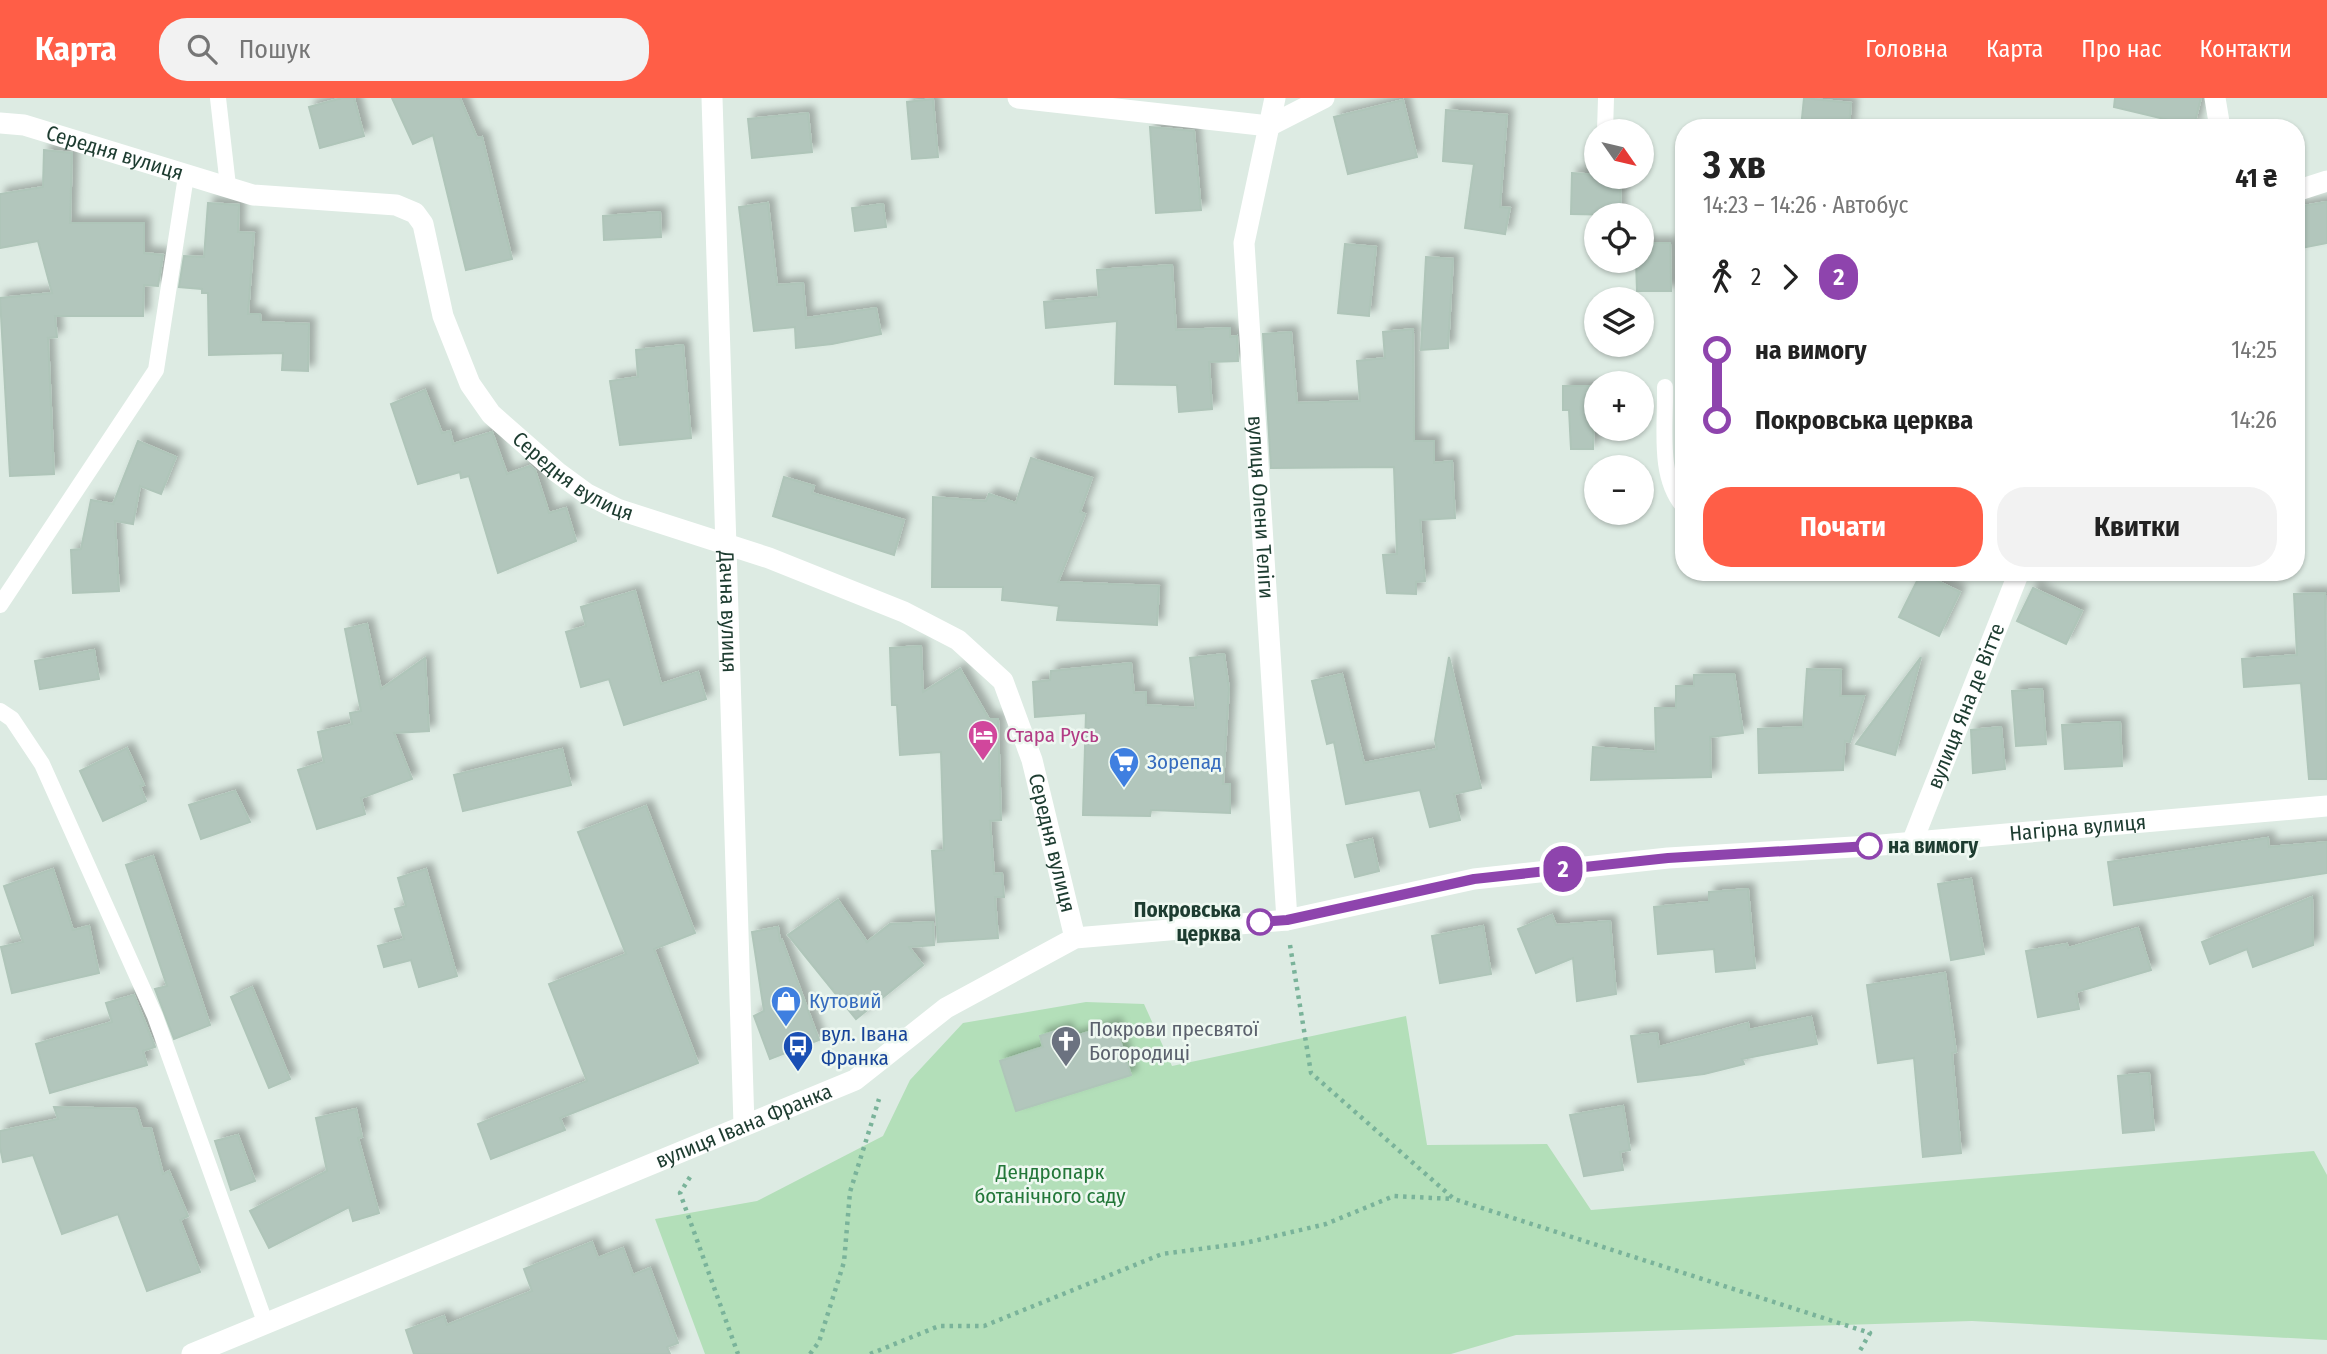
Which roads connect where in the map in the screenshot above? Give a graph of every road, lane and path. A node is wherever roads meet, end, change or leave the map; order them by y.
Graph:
1 (218, 98) edge
2 (712, 98) edge
3 (1018, 98) edge
4 (1276, 98) edge
5 (1324, 98) edge
6 (1606, 98) edge
7 (2216, 98) edge
8 (1605, 119) edge
9 (2219, 119) edge
10 (0, 123) edge
11 (1269, 126) junction
12 (186, 176) junction
13 (2327, 181) edge
14 (229, 186) junction
15 (2305, 188) edge
16 (1665, 387) dead end
17 (1675, 497) edge
18 (724, 544) junction
19 (2014, 581) edge
20 (0, 606) edge
21 (0, 711) edge
22 (2327, 806) edge
23 (1913, 840) junction
24 (1287, 920) junction
25 (1075, 938) junction
26 (879, 1099) dead end
27 (744, 1125) junction
28 (714, 1138) junction
29 (1454, 1199) junction
30 (265, 1322) junction
31 (192, 1354) edge
32 (738, 1354) edge
33 (810, 1354) edge
34 (870, 1354) edge
35 (1858, 1354) edge

1 - 14 lane
2 - 18 street, Дачна вулиця
3 - 11 street
4 - 11 street, вулиця Олени Теліги
5 - 11 street
6 - 8 lane
7 - 9 street
10 - 12 street, Середня вулиця
11 - 24 street, вулиця Олени Теліги
12 - 14 street, Середня вулиця
12 - 20 lane
13 - 15 street
14 - 18 street, Середня вулиця
16 - 17 lane
18 - 25 street, Середня вулиця
18 - 27 street, Дачна вулиця
19 - 23 street, вулиця Яна де Вітте
21 - 30 lane
22 - 23 street, Нагірна вулиця
23 - 24 street, Нагірна вулиця
24 - 25 street, вулиця Івана Франка
24 - 29 path
25 - 27 street, вулиця Івана Франка
26 - 33 path
27 - 28 street, вулиця Івана Франка
28 - 30 street, вулиця Івана Франка
28 - 32 path
29 - 34 path
29 - 35 path
30 - 31 street, вулиця Івана Франка

